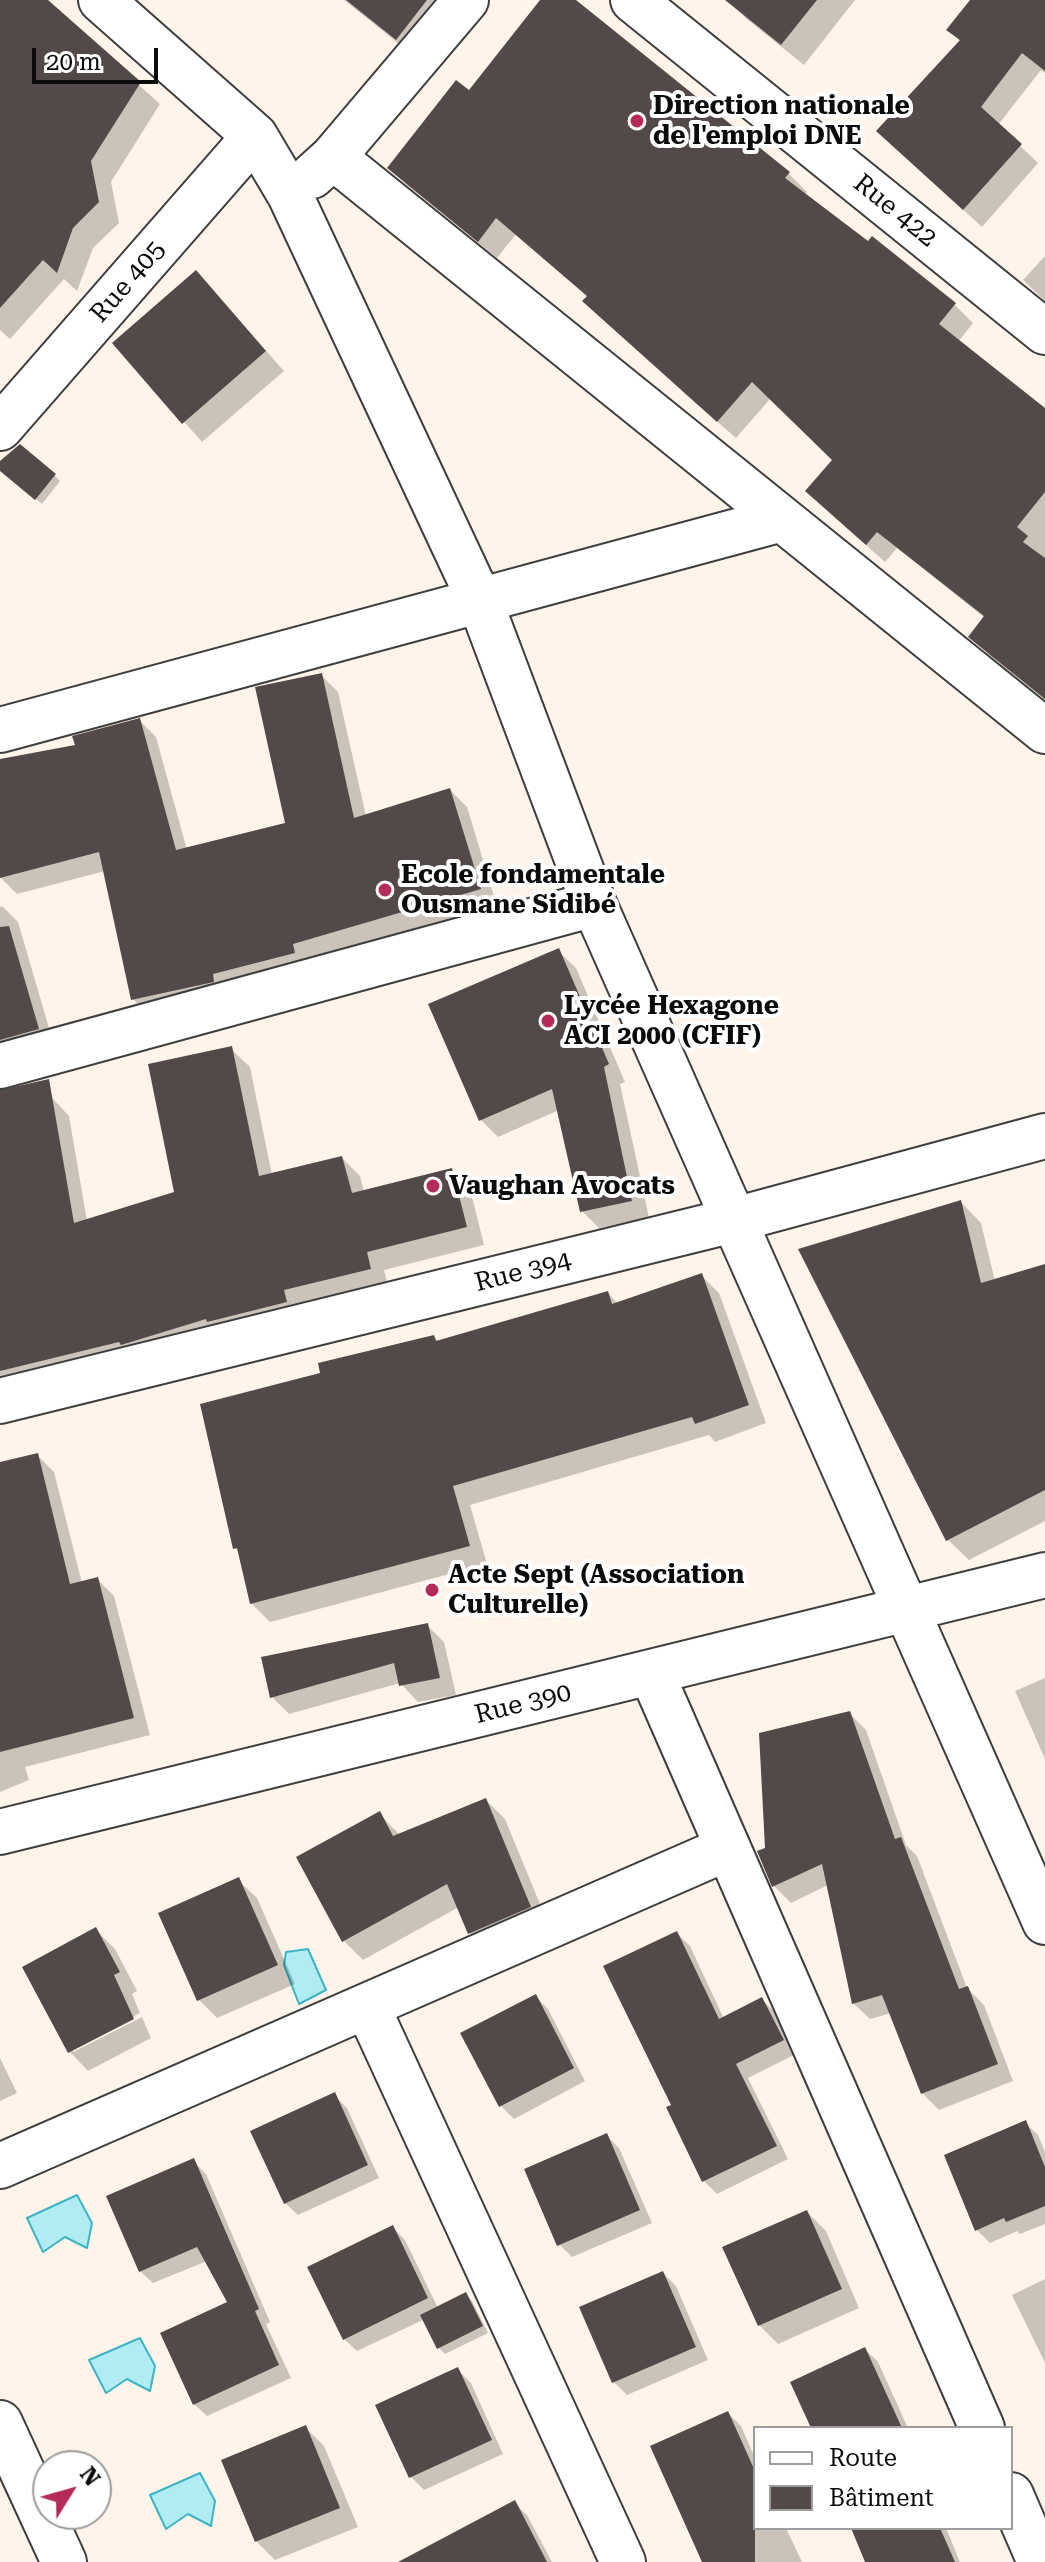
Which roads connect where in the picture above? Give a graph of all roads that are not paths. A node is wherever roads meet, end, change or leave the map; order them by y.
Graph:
1 (101, 0) edge
2 (466, 0) edge
3 (633, 0) edge
4 (255, 136) junction
5 (333, 157) junction
6 (290, 195) junction
7 (1045, 332) edge
8 (0, 428) edge
9 (782, 519) junction
10 (480, 601) junction
11 (0, 730) edge
12 (1045, 731) edge
13 (594, 904) junction
14 (0, 1066) edge
15 (1045, 1136) edge
16 (734, 1220) junction
17 (0, 1401) edge
18 (1045, 1575) edge
19 (906, 1609) junction
20 (651, 1672) junction
21 (0, 1832) edge
22 (728, 1848) junction
23 (1045, 1922) edge
24 (367, 2006) junction
25 (0, 2166) edge
26 (0, 2423) edge
27 (981, 2426) edge
28 (1013, 2500) edge
29 (64, 2562) edge
30 (623, 2562) edge
31 (1040, 2562) edge

1 - 4 street
2 - 5 street
3 - 7 street, Rue 422
4 - 6 street
4 - 8 street, Rue 405
5 - 6 street
5 - 9 street
6 - 10 street
9 - 10 street
9 - 12 street
10 - 11 street
10 - 13 street
13 - 14 street
13 - 16 street
15 - 16 street, Rue 394
16 - 17 street, Rue 394
16 - 19 street
18 - 19 street, Rue 390
19 - 20 street, Rue 390
19 - 23 street
20 - 21 street, Rue 390
20 - 22 street
22 - 24 street
22 - 27 street
24 - 25 street
24 - 30 street
26 - 29 street
28 - 31 street

